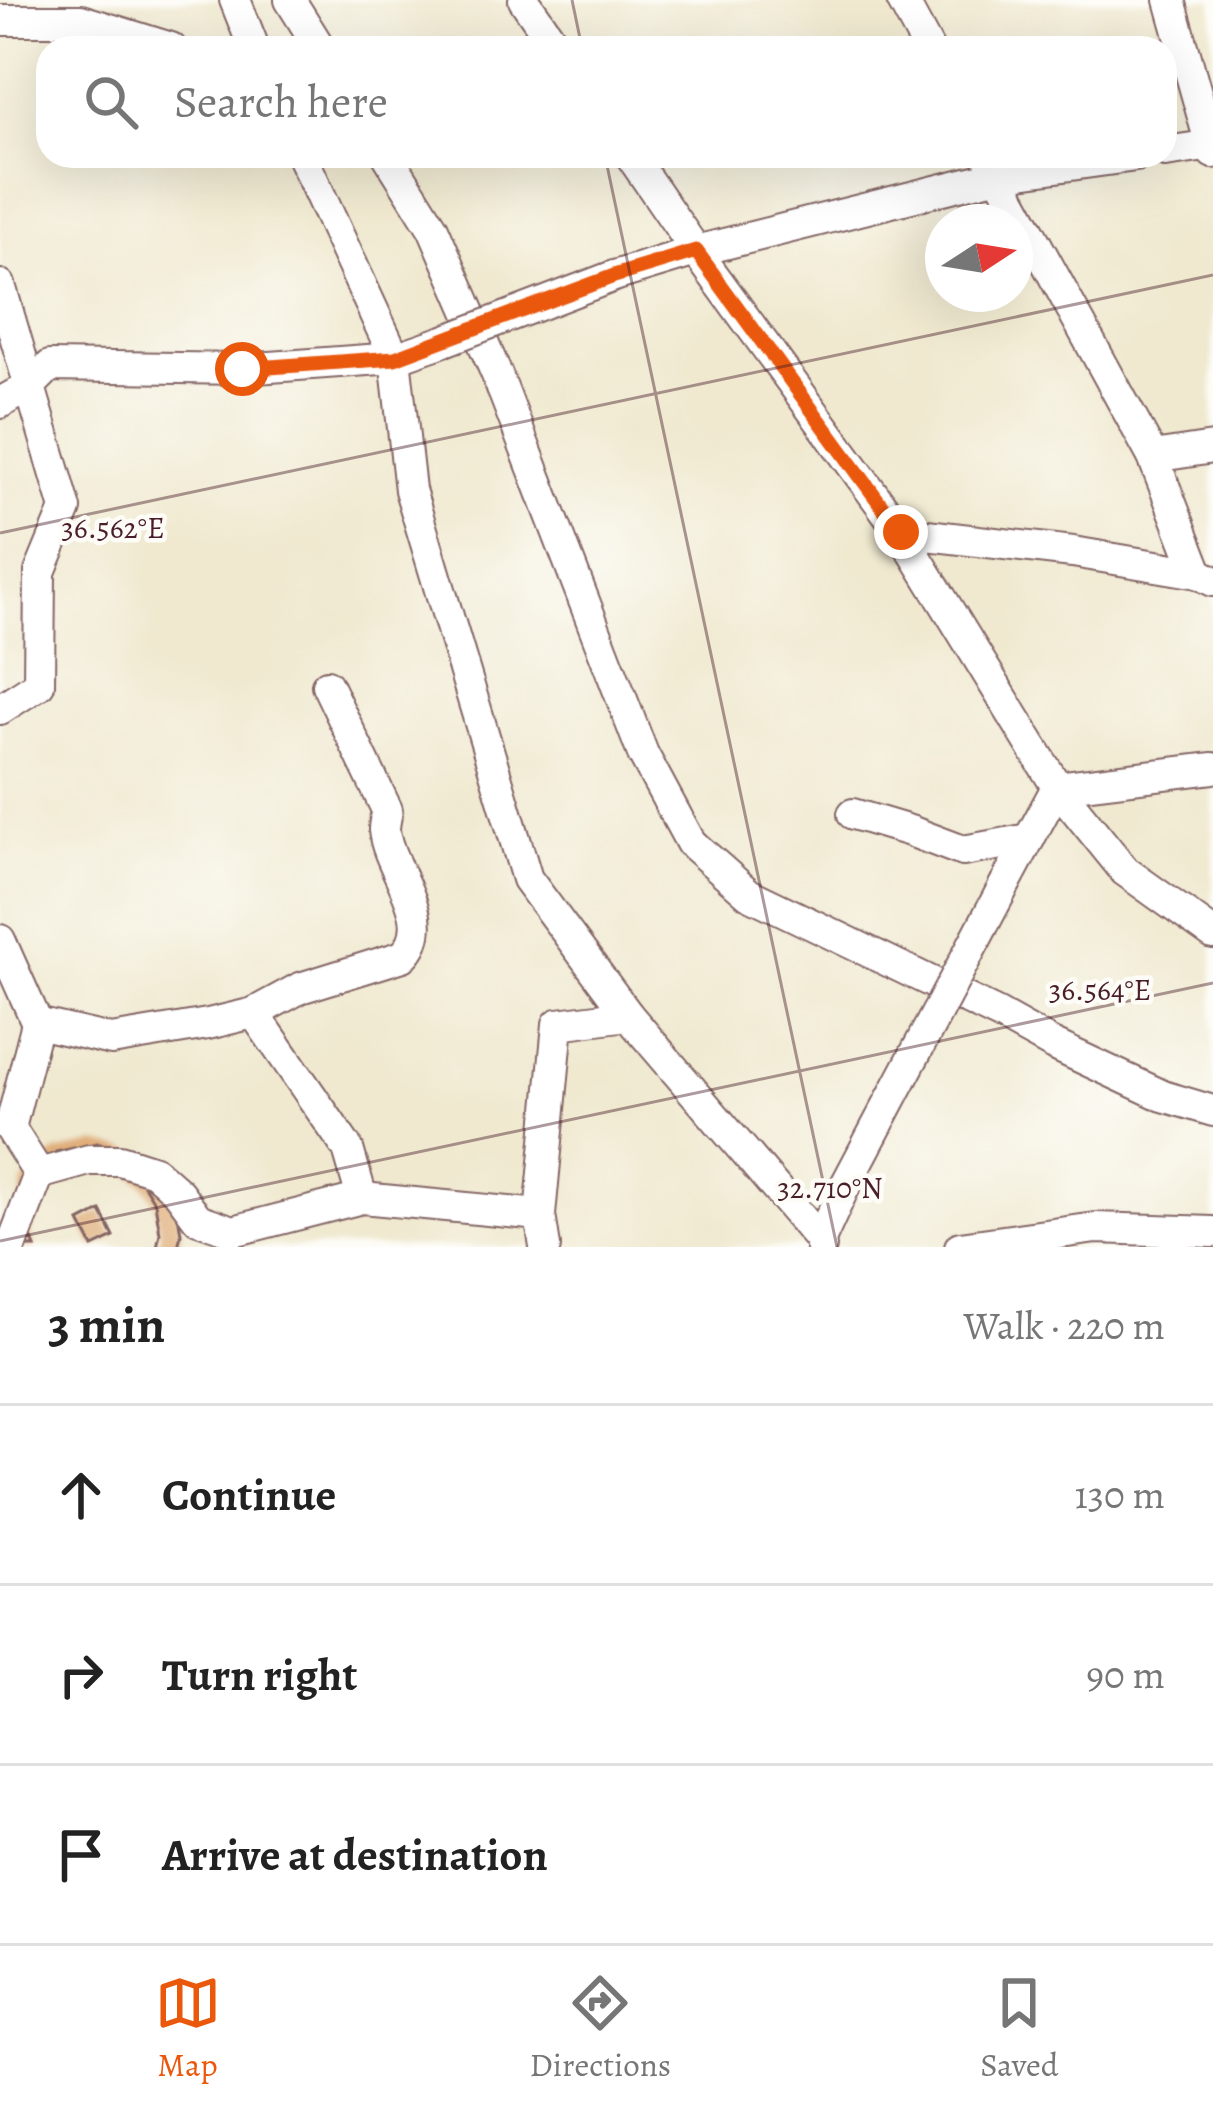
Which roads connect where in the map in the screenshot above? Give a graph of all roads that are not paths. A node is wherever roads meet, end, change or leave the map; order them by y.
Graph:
1 (235, 0) edge
2 (290, 0) edge
3 (524, 0) edge
4 (902, 0) edge
5 (1170, 0) edge
6 (0, 20) edge
7 (132, 36) edge
8 (249, 36) edge
9 (312, 36) edge
10 (549, 36) edge
11 (922, 36) edge
12 (1212, 148) edge
13 (1177, 151) edge
14 (308, 168) edge
15 (396, 168) edge
16 (639, 168) edge
17 (986, 168) edge
18 (994, 168) edge
19 (696, 251) junction
20 (0, 285) edge
21 (395, 358) junction
22 (29, 387) junction
23 (0, 403) edge
24 (1213, 448) edge
25 (1153, 457) junction
26 (901, 532) junction
27 (1206, 577) edge
28 (327, 685) dead end
29 (0, 710) edge
30 (1213, 768) edge
31 (1057, 787) junction
32 (853, 814) dead end
33 (1028, 839) junction
34 (1213, 934) edge
35 (0, 940) edge
36 (254, 1013) junction
37 (628, 1015) junction
38 (37, 1023) junction
39 (1213, 1111) edge
40 (5, 1131) edge
41 (39, 1174) junction
42 (362, 1198) junction
43 (540, 1215) junction
44 (1213, 1232) edge
45 (230, 1239) edge
46 (821, 1243) edge
47 (11, 1247) edge
48 (545, 1247) edge
49 (960, 1247) edge

1 - 8 street
2 - 9 street
3 - 10 street
4 - 11 street
5 - 12 street
6 - 7 street
12 - 13 street
14 - 21 street
15 - 39 street
16 - 19 street
17 - 19 street
18 - 25 street
19 - 21 street, bridge
19 - 26 street
20 - 22 street
21 - 22 street
21 - 37 street
22 - 23 street
22 - 29 street
24 - 25 street
25 - 27 street
26 - 27 street
26 - 31 street
28 - 36 street
30 - 31 street
31 - 33 street
31 - 34 street
32 - 33 street
33 - 46 street, bridge
35 - 38 street
36 - 38 street
36 - 42 street
37 - 43 street
37 - 46 street
38 - 40 street
40 - 41 street
41 - 45 street
41 - 47 street
42 - 43 street
42 - 45 street
43 - 48 street
44 - 49 street

